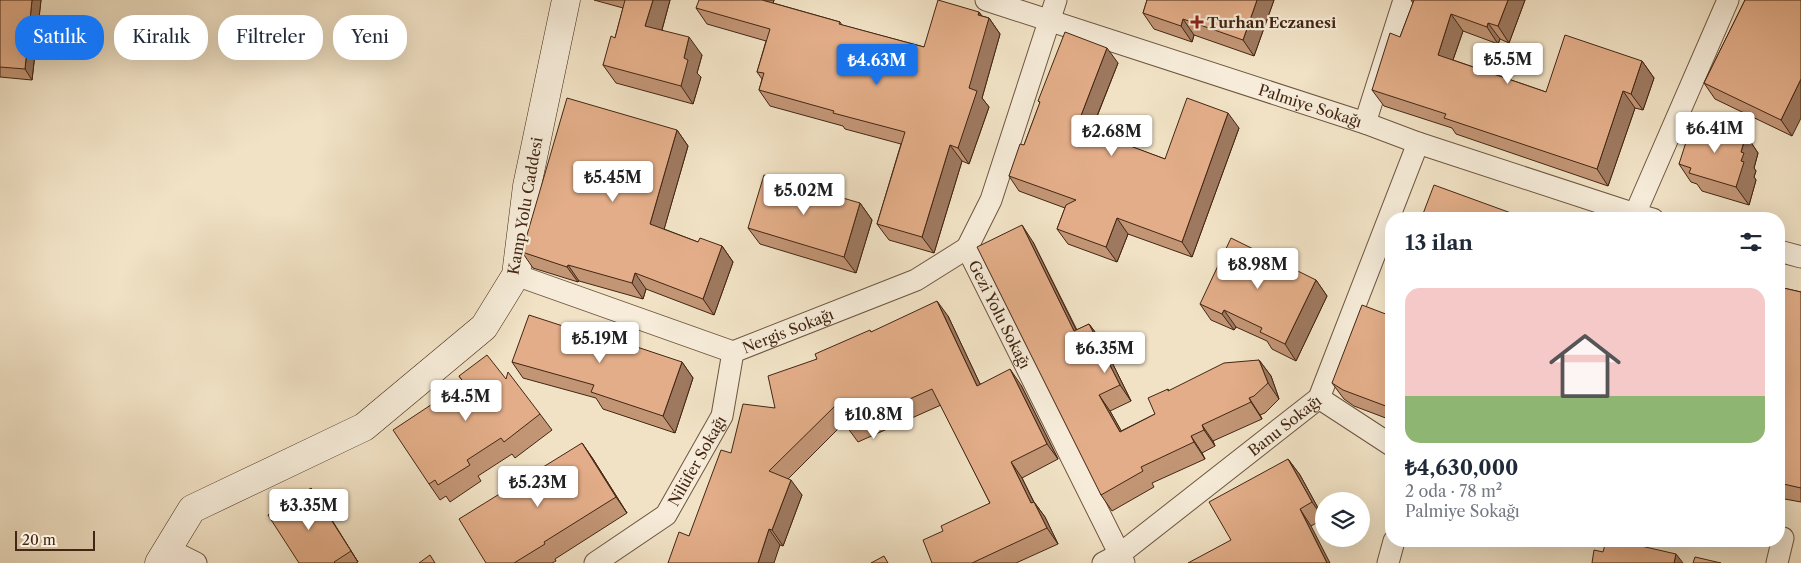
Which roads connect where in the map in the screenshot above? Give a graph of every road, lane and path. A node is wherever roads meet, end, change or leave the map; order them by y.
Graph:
1 (566, 0) edge
2 (986, 0) edge
3 (1056, 0) edge
4 (1404, 0) edge
5 (1728, 0) edge
6 (1050, 20) junction
7 (1365, 123) junction
8 (1418, 143) junction
9 (1391, 212) edge
10 (1632, 212) edge
11 (1646, 212) edge
12 (1385, 228) edge
13 (967, 248) junction
14 (1785, 253) edge
15 (1801, 257) edge
16 (516, 275) junction
17 (733, 352) junction
18 (1319, 398) junction
19 (1385, 441) edge
20 (1392, 547) edge
21 (1784, 547) edge
22 (163, 556) edge
23 (1116, 560) edge
24 (196, 563) edge
25 (595, 563) edge
26 (1388, 563) edge
27 (1777, 563) edge

1 - 16 street, Kamp Yolu Caddesi
2 - 6 street, Palmiye Sokağı
3 - 6 street, Gezi Yolu Sokağı
4 - 7 street
5 - 11 street
6 - 7 street, Palmiye Sokağı
6 - 13 street, Gezi Yolu Sokağı
7 - 8 street, Palmiye Sokağı
8 - 9 street, Banu Sokağı
8 - 10 street, Palmiye Sokağı
12 - 18 street, Banu Sokağı
13 - 17 street, Nergis Sokağı
13 - 23 street, Gezi Yolu Sokağı
14 - 15 street
16 - 17 street, Nergis Sokağı
16 - 22 street, Kamp Yolu Caddesi
17 - 25 street, Nilüfer Sokağı
18 - 19 street
18 - 23 street, Banu Sokağı
20 - 26 street
21 - 27 street
22 - 24 street

